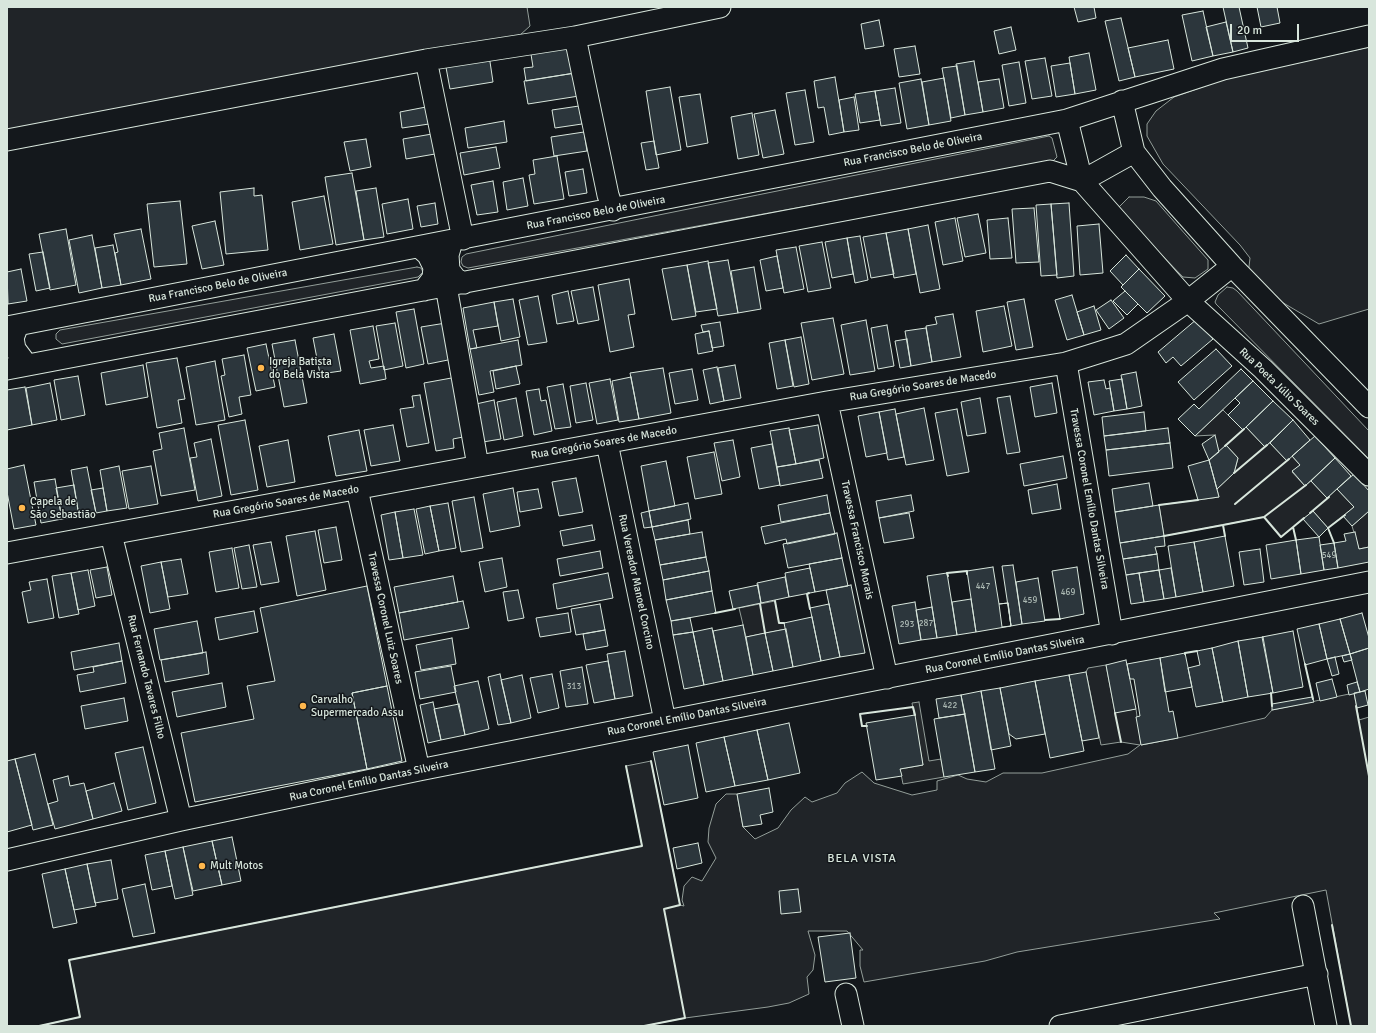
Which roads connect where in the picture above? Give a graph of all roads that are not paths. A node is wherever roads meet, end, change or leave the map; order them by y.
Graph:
1 (720, 7) edge
2 (1369, 36) edge
3 (575, 37) junction
4 (426, 60) junction
5 (1122, 101) junction
6 (1067, 120) junction
7 (7, 140) edge
8 (1134, 152) junction
9 (1082, 181) junction
10 (613, 210) junction
11 (457, 240) junction
12 (419, 247) junction
13 (1232, 266) junction
14 (455, 284) junction
15 (424, 290) junction
16 (1188, 301) junction
17 (12, 326) edge
18 (1066, 363) junction
19 (27, 365) junction
20 (7, 369) edge
21 (827, 402) junction
22 (1369, 407) edge
23 (607, 442) junction
24 (478, 466) junction
25 (1369, 475) edge
26 (357, 488) junction
27 (111, 534) junction
28 (7, 553) edge
29 (1369, 582) edge
30 (1112, 634) junction
31 (887, 678) junction
32 (665, 721) junction
33 (419, 770) junction
34 (181, 820) junction
35 (7, 860) edge
36 (1303, 906) dead end
37 (1317, 974) junction
38 (846, 994) dead end
39 (852, 1026) edge
40 (1060, 1026) edge
41 (1326, 1026) edge

1 - 3 street
2 - 5 street, Rua Francisco Belo de Oliveira
3 - 4 street
3 - 10 street
4 - 7 street
4 - 11 street
5 - 6 street, Rua Francisco Belo de Oliveira
5 - 8 street
6 - 9 street, Rua Poeta Júlio Soares
6 - 10 street, Rua Francisco Belo de Oliveira
8 - 9 street
8 - 13 street
9 - 14 street
9 - 16 street, Rua Poeta Júlio Soares
10 - 11 street, Rua Francisco Belo de Oliveira
11 - 12 street, Rua Francisco Belo de Oliveira
11 - 14 street
12 - 15 street
12 - 17 street, Rua Francisco Belo de Oliveira
13 - 16 street
13 - 22 street
14 - 15 street
14 - 24 street
15 - 19 street
16 - 18 street, Rua Gregório Soares de Macedo
16 - 25 street, Rua Poeta Júlio Soares
17 - 19 street, Rua Francisco Belo de Oliveira
18 - 21 street, Rua Gregório Soares de Macedo
18 - 30 street, Travessa Coronel Emílio Dantas Silveira
19 - 20 street
21 - 23 street, Rua Gregório Soares de Macedo
21 - 31 street, Travessa Francisco Morais
23 - 24 street, Rua Gregório Soares de Macedo
23 - 32 street, Rua Vereador Manoel Corcino
24 - 26 street, Rua Gregório Soares de Macedo
26 - 27 street, Rua Gregório Soares de Macedo
26 - 33 street, Travessa Coronel Luiz Soares
27 - 28 street, Rua Gregório Soares de Macedo
27 - 34 street, Rua Fernando Tavares Filho
29 - 30 street, Rua Coronel Emílio Dantas Silveira
30 - 31 street, Rua Coronel Emílio Dantas Silveira
31 - 32 street, Rua Coronel Emílio Dantas Silveira
32 - 33 street, Rua Coronel Emílio Dantas Silveira
33 - 34 street, Rua Coronel Emílio Dantas Silveira
34 - 35 street, Rua Coronel Emílio Dantas Silveira
36 - 37 street
37 - 40 street
37 - 41 street
38 - 39 street

